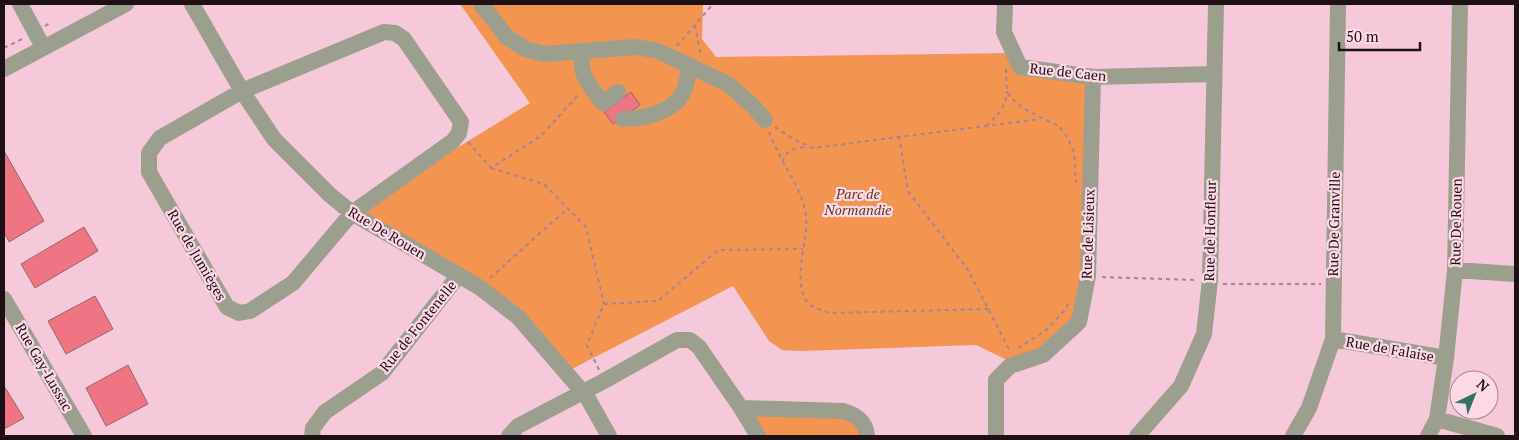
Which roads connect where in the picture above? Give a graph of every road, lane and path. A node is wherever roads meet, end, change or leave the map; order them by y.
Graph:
1 (20, 4) edge
2 (126, 4) edge
3 (192, 4) edge
4 (481, 4) edge
5 (713, 4) edge
6 (1005, 4) edge
7 (1216, 4) edge
8 (1338, 4) edge
9 (1460, 4) edge
10 (695, 24) junction
11 (19, 40) dead end
12 (43, 47) junction
13 (4, 48) edge
14 (585, 51) junction
15 (1013, 54) junction
16 (668, 55) junction
17 (4, 68) edge
18 (696, 68) junction
19 (1214, 74) junction
20 (1093, 77) junction
21 (589, 84) junction
22 (242, 91) junction
23 (1007, 91) junction
24 (618, 92) dead end
25 (623, 118) dead end
26 (1042, 118) junction
27 (765, 120) junction
28 (986, 126) junction
29 (459, 133) junction
30 (899, 136) junction
31 (810, 147) junction
32 (783, 164) junction
33 (491, 168) junction
34 (1076, 188) dead end
35 (568, 208) junction
36 (352, 213) junction
37 (803, 248) junction
38 (1455, 270) junction
39 (1515, 274) edge
40 (458, 275) junction
41 (1088, 276) junction
42 (1209, 282) junction
43 (1333, 283) junction
44 (479, 287) junction
45 (4, 299) edge
46 (1069, 300) dead end
47 (604, 304) junction
48 (988, 309) junction
49 (1333, 339) junction
50 (1446, 358) junction
51 (1017, 364) junction
52 (604, 381) junction
53 (583, 392) junction
54 (741, 408) junction
55 (1437, 419) junction
56 (84, 436) edge
57 (312, 436) edge
58 (509, 436) edge
59 (609, 436) edge
60 (758, 436) edge
61 (867, 436) edge
62 (996, 436) edge
63 (1137, 436) edge
64 (1293, 436) edge
65 (1428, 436) edge
66 (1497, 436) edge

1 - 12 street
2 - 12 street
3 - 22 street, Rue De Rouen
4 - 14 street
5 - 10 path
6 - 15 street, Rue de Caen
7 - 19 street, Rue de Honfleur
8 - 43 street, Rue De Granville
9 - 38 street, Rue De Rouen
10 - 16 path
10 - 18 path
11 - 13 path
12 - 17 street
14 - 16 street
14 - 21 street
15 - 20 street, Rue de Caen
15 - 23 path
16 - 18 street
18 - 25 street
18 - 27 street
19 - 20 street, Rue de Caen
19 - 42 street, Rue de Honfleur
20 - 41 street, Rue de Lisieux
21 - 24 street
21 - 33 path
22 - 29 street, Rue de Jumièges
22 - 36 street, Rue De Rouen
22 - 36 street, Rue de Jumièges
23 - 26 path
23 - 28 path
26 - 28 path
26 - 34 path
27 - 31 path
27 - 32 path
28 - 30 path
29 - 33 path
29 - 36 street, Rue de Jumièges
30 - 31 path
30 - 48 path
31 - 32 path
32 - 37 path
33 - 35 path
35 - 44 path
35 - 47 path
36 - 40 street, Rue De Rouen
37 - 47 path
37 - 48 path
38 - 39 street
38 - 50 street, Rue De Rouen
40 - 44 street, Rue De Rouen
40 - 57 street, Rue de Fontenelle
41 - 42 path
41 - 51 street, Rue de Lisieux
42 - 43 path
42 - 63 street, Rue de Honfleur
43 - 49 street, Rue De Granville
44 - 53 street, Rue De Rouen
45 - 56 street, Rue Gay-Lussac
46 - 51 path
47 - 52 path
48 - 51 path
49 - 50 street, Rue de Falaise
49 - 64 street, Rue De Granville
50 - 55 street, Rue De Rouen
51 - 62 street, Rue de Lisieux
52 - 53 street
52 - 54 street
53 - 58 street
53 - 59 street, Rue De Rouen
54 - 60 street
54 - 61 street
55 - 65 street, Rue De Rouen
55 - 66 street

